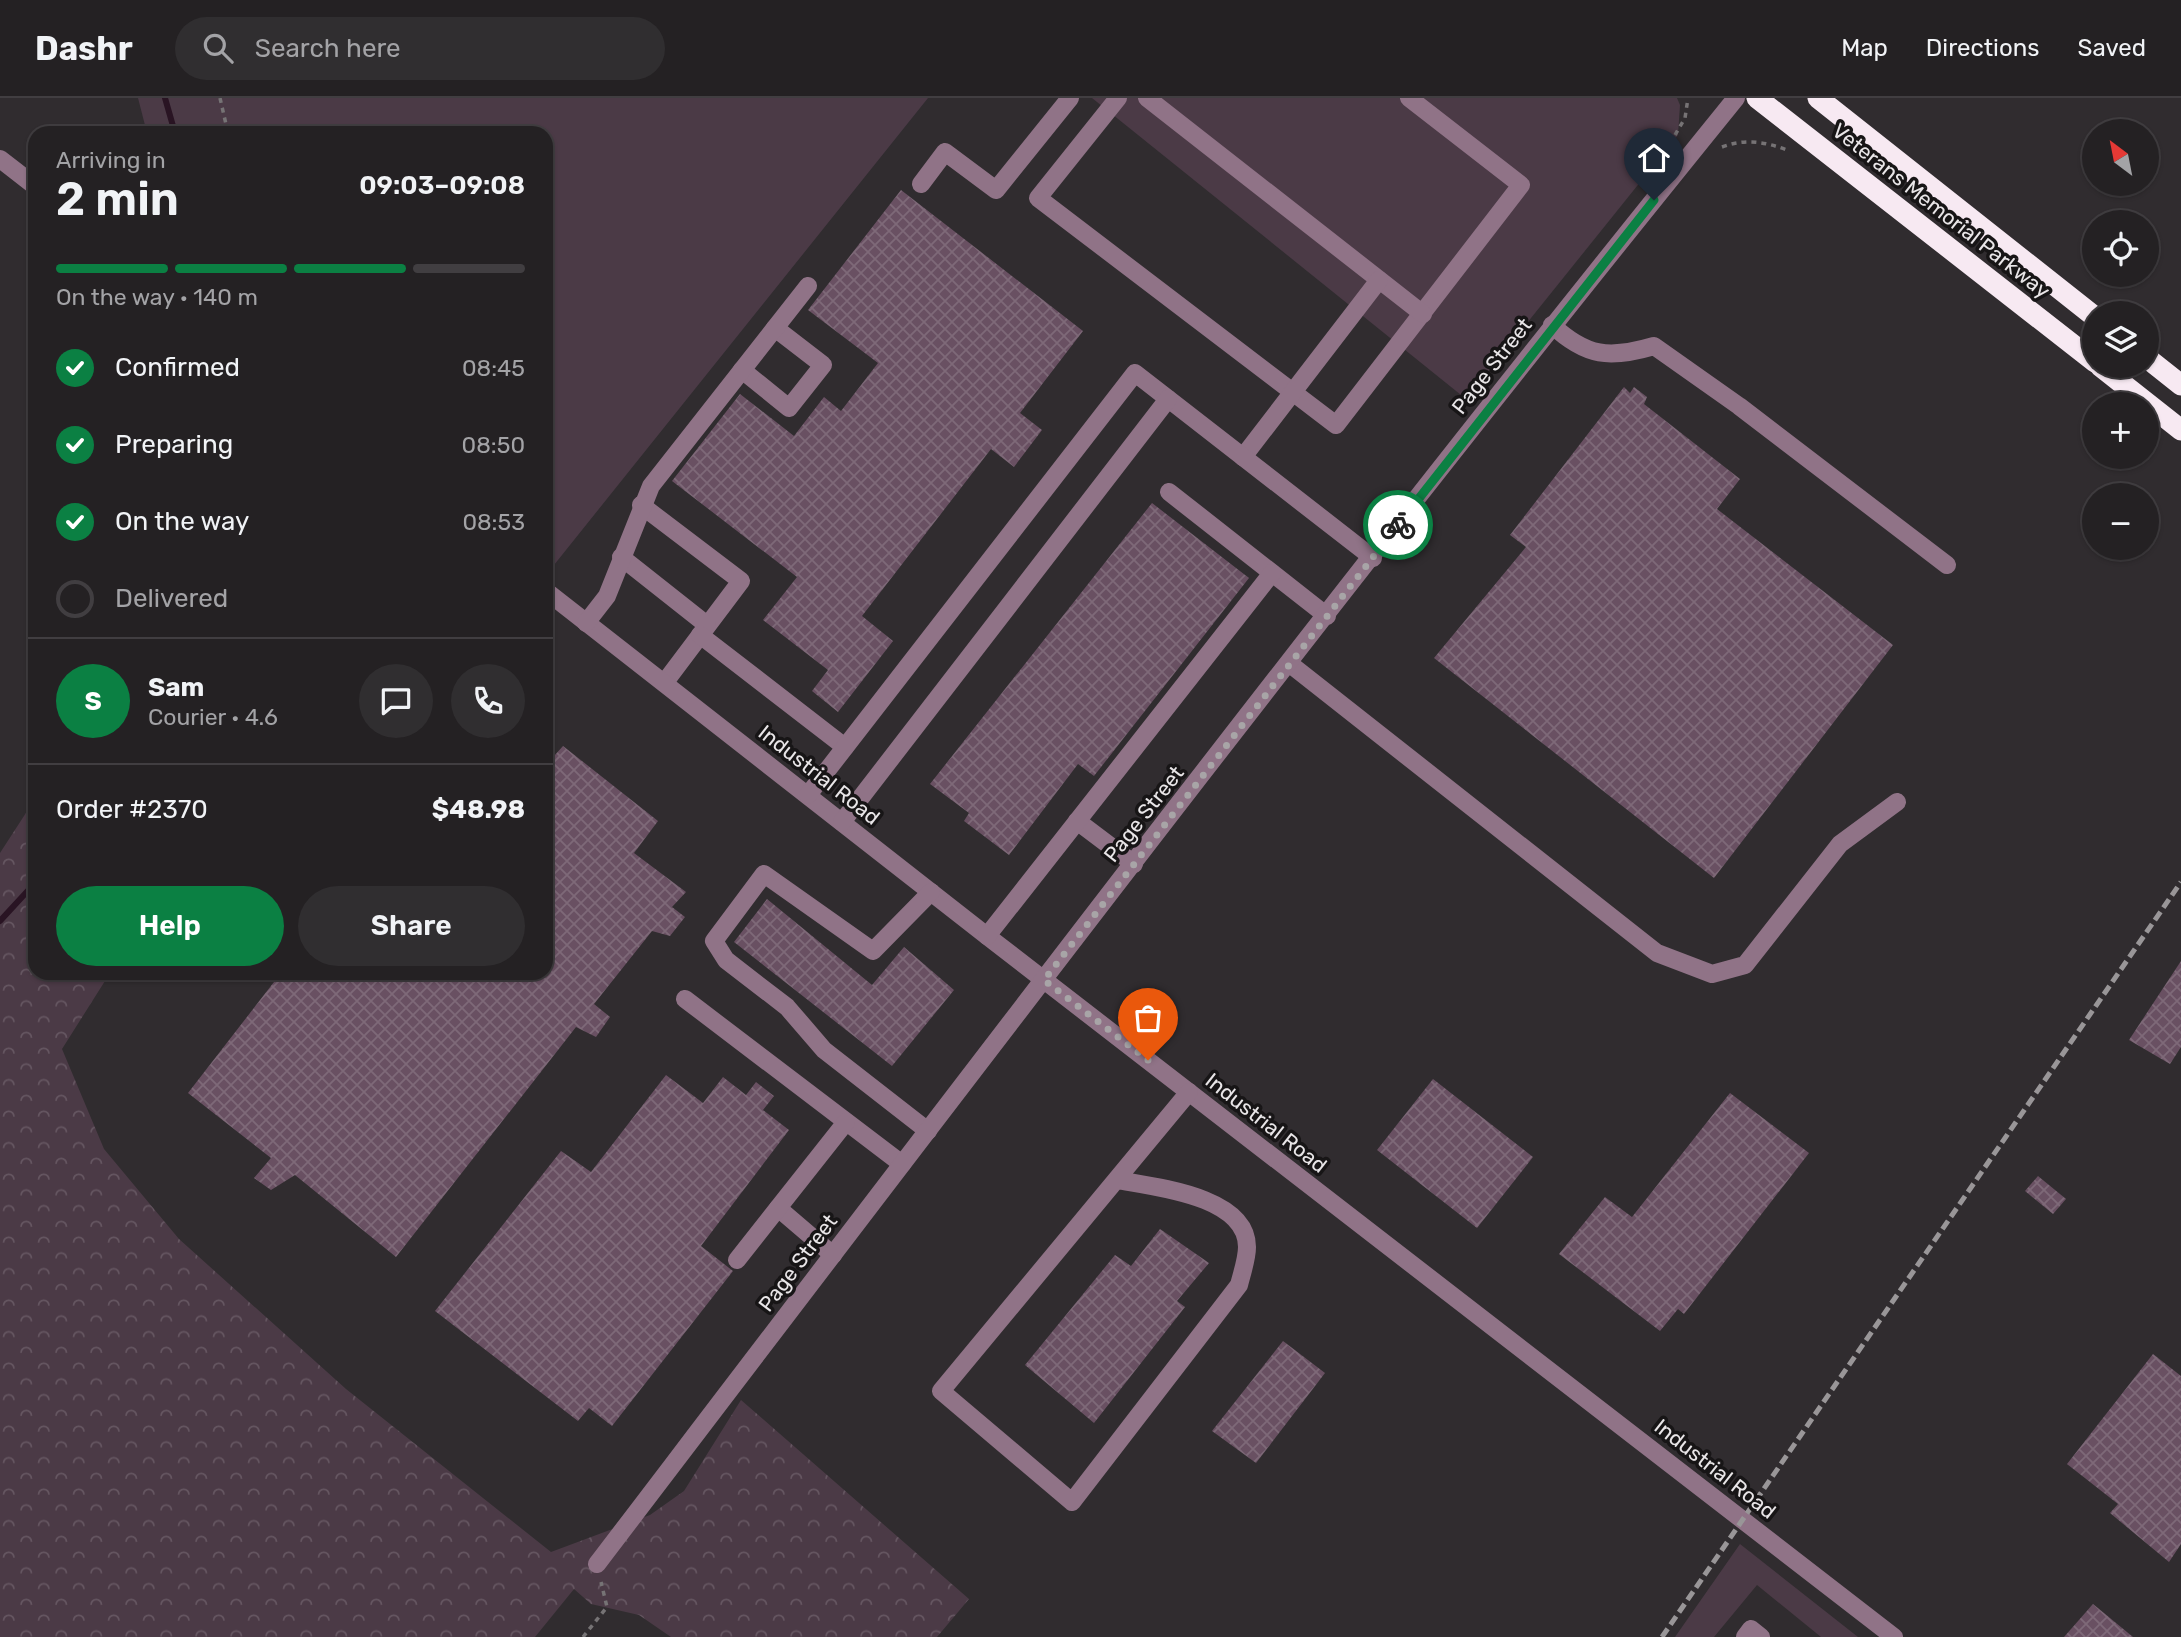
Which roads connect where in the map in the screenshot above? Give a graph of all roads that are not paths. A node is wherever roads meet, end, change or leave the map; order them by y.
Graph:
1 (1070, 98) edge
2 (1118, 98) edge
3 (1147, 98) edge
4 (1409, 98) edge
5 (1737, 98) edge
6 (1757, 98) edge
7 (1818, 98) edge
8 (0, 159) edge
9 (28, 181) edge
10 (921, 184) dead end
11 (1379, 280) junction
12 (808, 286) dead end
13 (2082, 307) edge
14 (1423, 314) junction
15 (1552, 326) junction
16 (775, 328) junction
17 (2082, 352) edge
18 (2159, 368) edge
19 (742, 370) junction
20 (2115, 378) edge
21 (2181, 385) edge
22 (1293, 392) junction
23 (1168, 399) junction
24 (2181, 429) edge
25 (1242, 457) junction
26 (1169, 492) dead end
27 (641, 505) junction
28 (621, 557) junction
29 (1373, 558) junction
30 (1947, 565) dead end
31 (1272, 573) junction
32 (553, 596) edge
33 (1327, 616) junction
34 (586, 623) junction
35 (704, 630) junction
36 (1290, 664) junction
37 (665, 682) junction
38 (845, 747) junction
39 (808, 795) junction
40 (1897, 802) dead end
41 (1077, 821) junction
42 (842, 822) junction
43 (1134, 864) junction
44 (931, 892) junction
45 (987, 936) junction
46 (1044, 980) junction
47 (685, 999) dead end
48 (1189, 1092) junction
49 (846, 1122) junction
50 (928, 1131) junction
51 (902, 1164) junction
52 (1117, 1180) junction
53 (778, 1208) junction
54 (833, 1255) junction
55 (737, 1260) dead end
56 (597, 1564) road end
57 (1745, 1637) edge
58 (1761, 1637) edge
59 (1895, 1637) edge

1 - 10 street
2 - 22 street
3 - 11 street
4 - 14 street
5 - 15 street, Page Street
6 - 17 highway, Veterans Memorial Parkway
7 - 13 highway, Veterans Memorial Parkway
8 - 9 street
11 - 14 street
11 - 22 street
12 - 16 street
14 - 22 street
15 - 29 street, Page Street
15 - 30 street
16 - 19 street
16 - 19 street
18 - 21 highway
19 - 27 street
20 - 24 highway
22 - 25 street
23 - 25 street
23 - 38 street
23 - 42 street
25 - 29 street
26 - 31 street
27 - 28 street
27 - 35 street
28 - 34 street
28 - 35 street
29 - 33 street, Page Street
31 - 33 street
31 - 41 street
32 - 34 street, Industrial Road
33 - 36 street, Page Street
34 - 37 street, Industrial Road
35 - 37 street
35 - 38 street
36 - 40 street
36 - 43 street, Page Street
37 - 39 street, Industrial Road
38 - 39 street
39 - 42 street, Industrial Road
41 - 43 street
41 - 45 street
42 - 44 street, Industrial Road
43 - 46 street, Page Street
44 - 45 street, Industrial Road
44 - 50 street
45 - 46 street, Industrial Road
46 - 48 street, Industrial Road
46 - 50 street, Page Street
47 - 49 street
48 - 52 street
48 - 59 street, Industrial Road
49 - 51 street
49 - 53 street
50 - 51 street, Page Street
51 - 54 street, Page Street
52 - 52 street
53 - 54 street
53 - 55 street
54 - 56 street, Page Street
57 - 58 street

